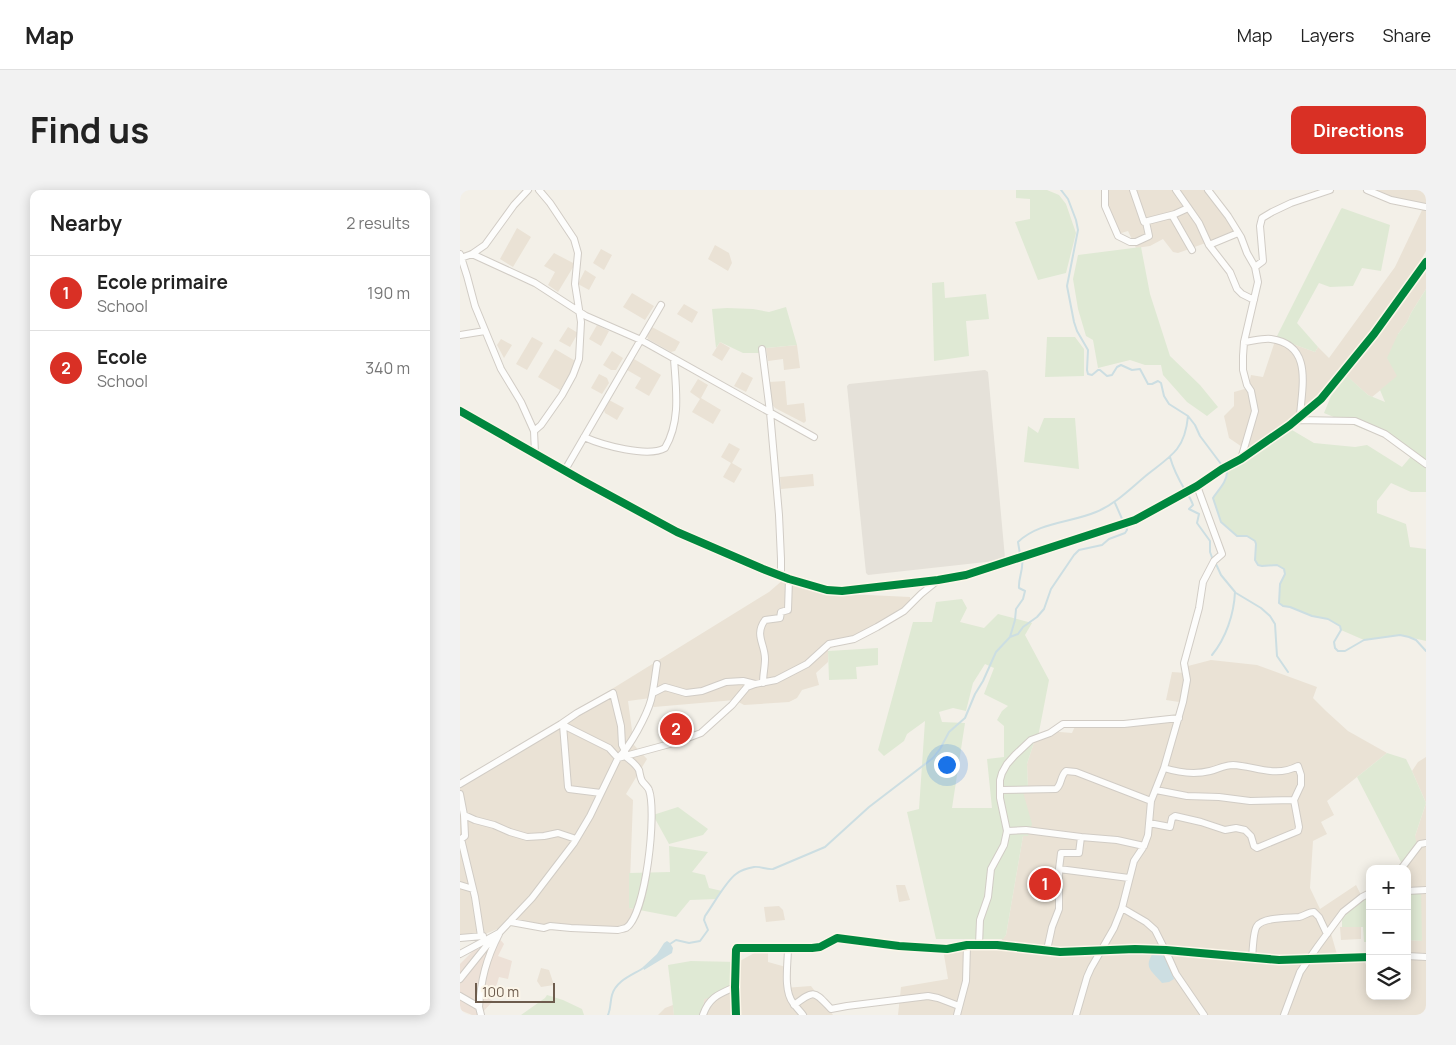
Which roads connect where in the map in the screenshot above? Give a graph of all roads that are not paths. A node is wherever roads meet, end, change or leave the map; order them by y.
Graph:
1 (528, 190) edge
2 (539, 190) edge
3 (1105, 190) edge
4 (1133, 190) edge
5 (1176, 190) edge
6 (1208, 190) edge
7 (1330, 190) edge
8 (1367, 190) edge
9 (1426, 207) edge
10 (1188, 208) junction
11 (1172, 215) junction
12 (1146, 222) junction
13 (1238, 233) junction
14 (1209, 245) junction
15 (1192, 250) dead end
16 (472, 254) junction
17 (460, 256) edge
18 (1426, 262) edge
19 (1255, 267) junction
20 (1254, 300) junction
21 (662, 305) dead end
22 (581, 313) junction
23 (485, 331) junction
24 (460, 335) edge
25 (641, 340) junction
26 (1244, 342) junction
27 (762, 349) dead end
28 (674, 358) junction
29 (460, 411) edge
30 (770, 412) junction
31 (1298, 418) junction
32 (534, 431) junction
33 (584, 437) junction
34 (814, 437) dead end
35 (535, 453) junction
36 (1241, 459) junction
37 (1426, 464) edge
38 (565, 470) junction
39 (1197, 486) junction
40 (781, 576) junction
41 (789, 579) junction
42 (938, 580) junction
43 (657, 664) dead end
44 (763, 683) junction
45 (755, 684) junction
46 (653, 693) junction
47 (1179, 718) junction
48 (562, 724) junction
49 (623, 755) junction
50 (1164, 768) junction
51 (460, 784) edge
52 (1000, 790) junction
53 (1156, 790) junction
54 (602, 793) junction
55 (460, 794) edge
56 (1294, 800) junction
57 (1152, 801) junction
58 (464, 815) junction
59 (1149, 823) junction
60 (1007, 831) junction
61 (1081, 837) junction
62 (460, 839) edge
63 (576, 839) junction
64 (1426, 843) edge
65 (1144, 846) junction
66 (1404, 865) edge
67 (1059, 868) junction
68 (1129, 878) junction
69 (460, 886) edge
70 (473, 889) junction
71 (1426, 890) edge
72 (1411, 891) edge
73 (1366, 895) edge
74 (1122, 908) junction
75 (511, 922) junction
76 (497, 934) junction
77 (1327, 934) junction
78 (480, 936) junction
79 (460, 938) edge
80 (967, 945) junction
81 (979, 945) junction
82 (788, 948) junction
83 (1102, 949) junction
84 (1047, 950) junction
85 (1166, 950) junction
86 (460, 954) edge
87 (1411, 956) edge
88 (1252, 957) junction
89 (1366, 957) edge
90 (1426, 957) edge
91 (1309, 959) junction
92 (460, 979) edge
93 (735, 987) junction
94 (460, 996) edge
95 (794, 1005) junction
96 (959, 1006) junction
97 (479, 1007) junction
98 (832, 1012) edge
99 (481, 1015) edge
100 (703, 1015) edge
101 (736, 1015) edge
102 (804, 1015) edge
103 (957, 1015) edge
104 (1076, 1015) edge
105 (1204, 1015) edge
106 (1284, 1015) edge

1 - 16 street
2 - 22 street
3 - 12 street
4 - 12 street
5 - 10 street
6 - 13 street
7 - 19 street
8 - 9 street
10 - 11 street
10 - 14 street
11 - 12 street
11 - 15 street
13 - 14 street
13 - 19 street
14 - 20 street
16 - 17 street
16 - 22 street
17 - 23 street
18 - 31 street
19 - 20 street
20 - 26 street
21 - 25 street
22 - 25 street
22 - 32 street
23 - 24 street
23 - 32 street
25 - 28 street
25 - 33 street
26 - 31 street
26 - 36 street
27 - 30 street
28 - 30 street
28 - 33 street
29 - 35 street
30 - 34 street
30 - 40 street
31 - 36 street
31 - 37 street
32 - 35 street
33 - 38 street
35 - 38 street
36 - 39 street
38 - 40 street
39 - 42 street
39 - 47 street
40 - 41 street
41 - 42 street
41 - 44 street
42 - 44 street
43 - 46 street
44 - 45 street
45 - 46 street
45 - 49 street
46 - 49 street
47 - 50 street
47 - 52 street
48 - 49 street
48 - 49 street
48 - 51 street
48 - 54 street
49 - 54 street
49 - 75 street
50 - 53 street
50 - 56 street
52 - 57 street
52 - 60 street
53 - 56 street
53 - 57 street
54 - 63 street
55 - 58 street
56 - 59 street
57 - 59 street
58 - 62 street
58 - 63 street
59 - 65 street
60 - 61 street
60 - 81 street
61 - 65 street
61 - 67 street
62 - 70 street
63 - 75 street
64 - 66 street
65 - 68 street
67 - 68 street
67 - 84 street
68 - 74 street
69 - 70 street
70 - 78 street
71 - 72 street
73 - 77 street
74 - 83 street
74 - 85 street
75 - 76 street
76 - 78 street
76 - 86 street
76 - 92 street
76 - 97 street
77 - 88 street
77 - 91 street
78 - 79 street
80 - 81 street
80 - 82 street
80 - 96 street
81 - 84 street
82 - 93 street
82 - 95 street
83 - 84 street
83 - 85 street
83 - 104 street
85 - 88 street
85 - 105 street
87 - 90 street
88 - 91 street
89 - 91 street
91 - 106 street
93 - 100 street
93 - 101 street
94 - 97 street
95 - 98 street
95 - 102 street
96 - 98 street
96 - 103 street
97 - 99 street

